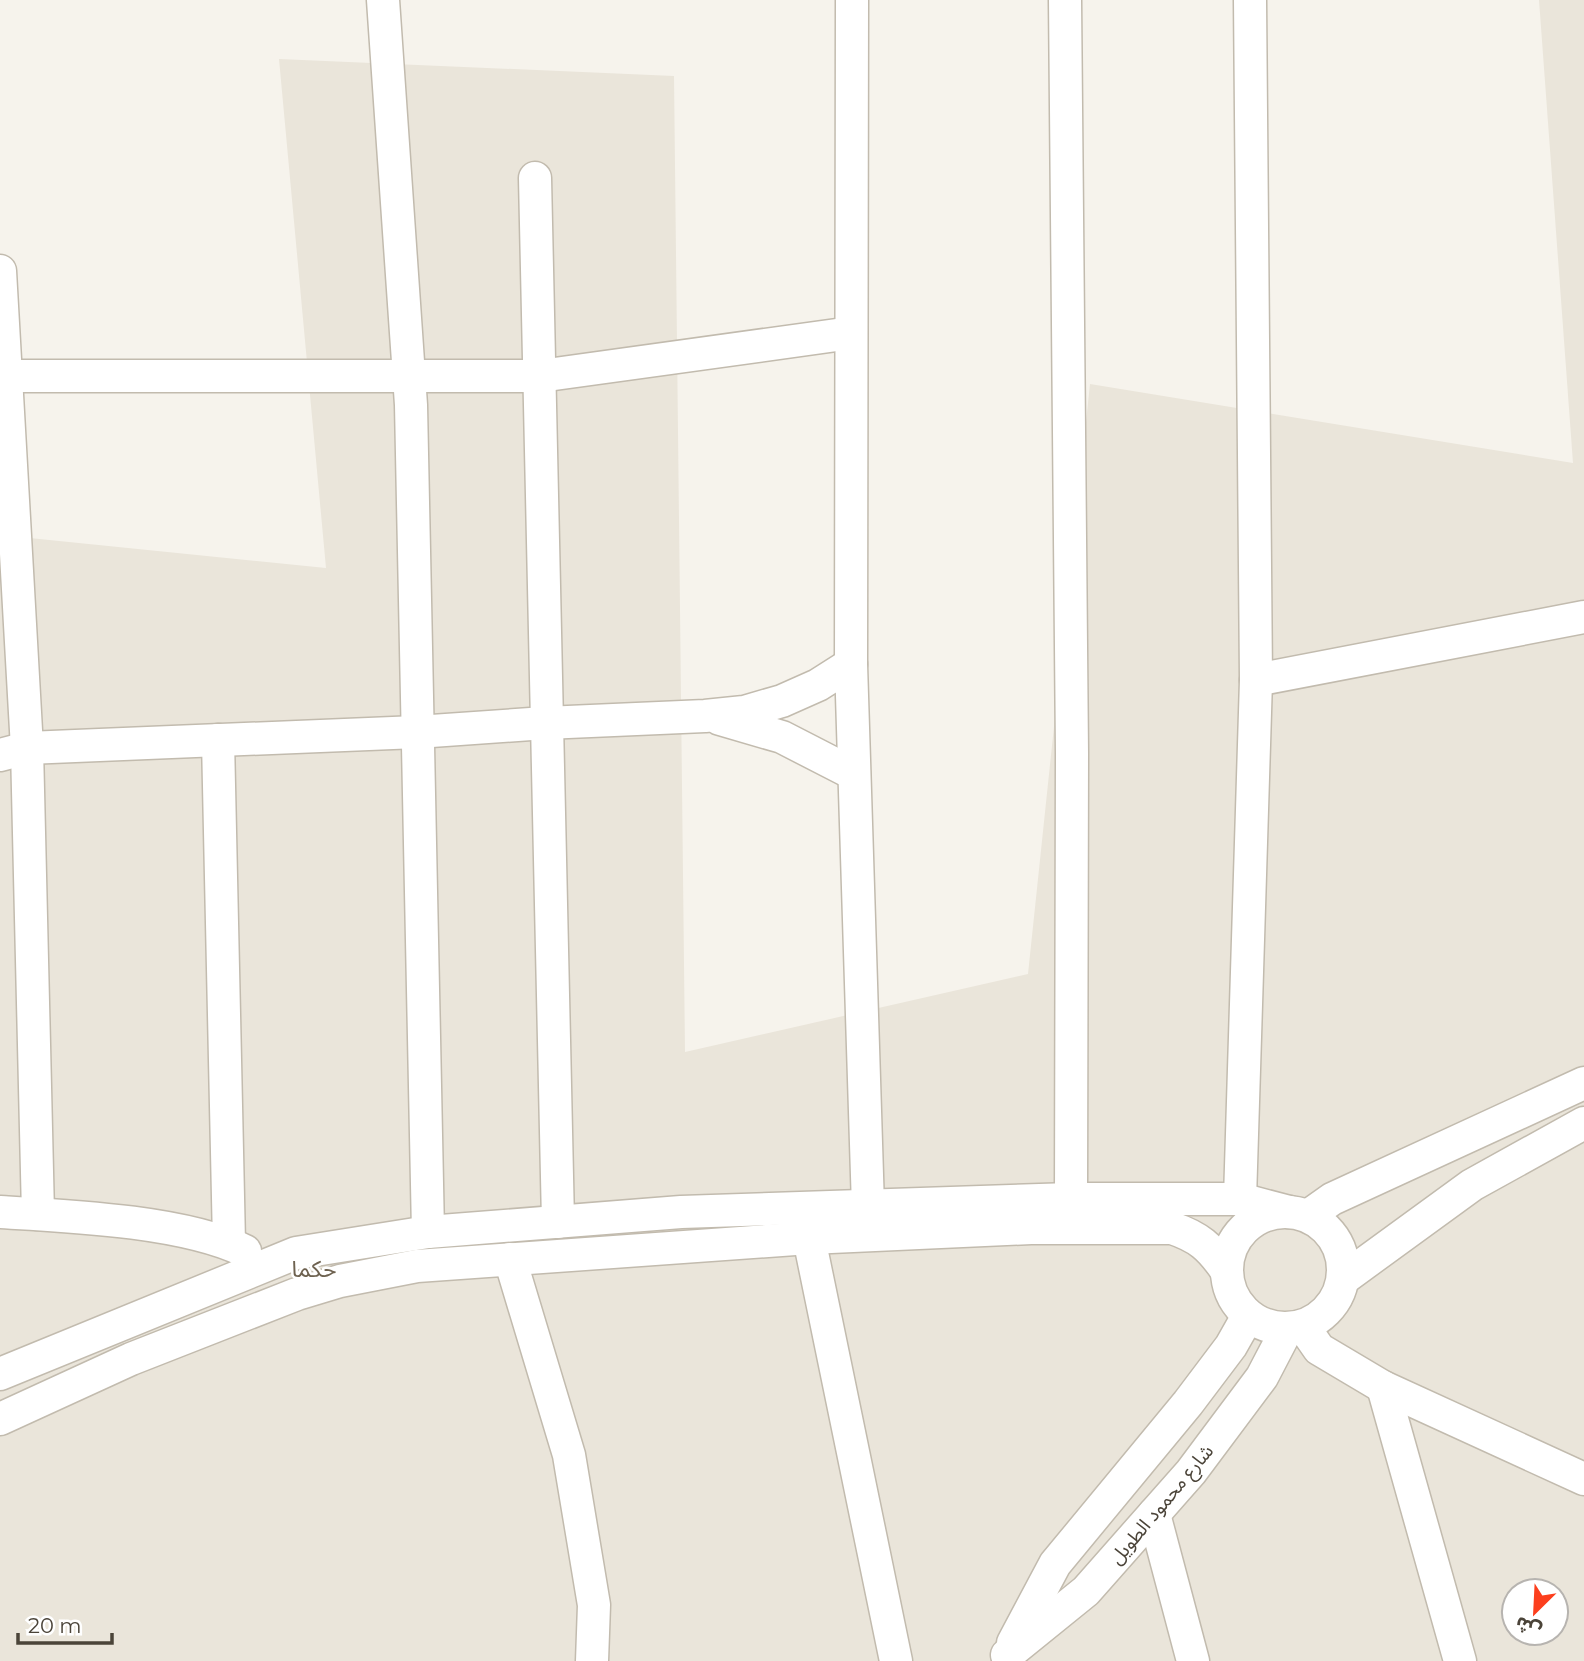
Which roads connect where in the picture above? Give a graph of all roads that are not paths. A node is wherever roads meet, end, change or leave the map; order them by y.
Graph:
1 (383, 0) edge
2 (852, 0) edge
3 (1065, 0) edge
4 (1250, 0) edge
5 (535, 178) dead end
6 (0, 271) edge
7 (851, 333) junction
8 (6, 376) junction
9 (409, 376) junction
10 (540, 376) junction
11 (1584, 617) edge
12 (850, 664) junction
13 (1256, 680) junction
14 (705, 716) junction
15 (545, 723) junction
16 (417, 732) junction
17 (218, 740) junction
18 (14, 751) edge
19 (854, 774) junction
20 (1584, 1083) edge
21 (1584, 1123) edge
22 (1071, 1199) junction
23 (1240, 1199) junction
24 (868, 1207) junction
25 (0, 1212) edge
26 (38, 1214) junction
27 (1299, 1214) junction
28 (558, 1222) junction
29 (428, 1232) junction
30 (809, 1238) junction
31 (229, 1243) junction
32 (510, 1259) junction
33 (268, 1263) junction
34 (1226, 1270) junction
35 (1343, 1279) junction
36 (297, 1294) junction
37 (1248, 1316) junction
38 (1295, 1328) junction
39 (0, 1374) edge
40 (1383, 1387) junction
41 (0, 1419) edge
42 (1584, 1479) edge
43 (1154, 1514) junction
44 (1005, 1658) edge
45 (592, 1661) edge
46 (896, 1661) edge
47 (1193, 1661) edge
48 (1460, 1661) edge

1 - 9 street
2 - 7 street
3 - 22 street
4 - 13 street
5 - 10 street
6 - 8 street
7 - 10 street
7 - 12 street
8 - 9 street
8 - 18 street
9 - 10 street
9 - 16 street
10 - 15 street
11 - 13 street
12 - 14 street
12 - 19 street
13 - 23 street
14 - 15 street
14 - 19 street
15 - 16 street
15 - 28 street
16 - 17 street
16 - 29 street
17 - 18 street
17 - 31 street
18 - 26 street
19 - 24 street
20 - 27 street
21 - 35 street
22 - 23 street
22 - 24 street
23 - 27 street
24 - 28 street
25 - 26 street
26 - 31 street
27 - 34 street
27 - 35 street
28 - 29 street
29 - 33 street
30 - 32 street
30 - 34 street
30 - 46 street
31 - 33 street
32 - 36 street
32 - 45 street
33 - 36 street
33 - 39 street
34 - 37 street
35 - 38 street
36 - 41 street
37 - 38 street
37 - 44 street, شارع محمود الطويل
38 - 40 street
38 - 43 street, شارع محمود الطويل
40 - 42 street
40 - 48 street
43 - 44 street, شارع محمود الطويل
43 - 47 street

